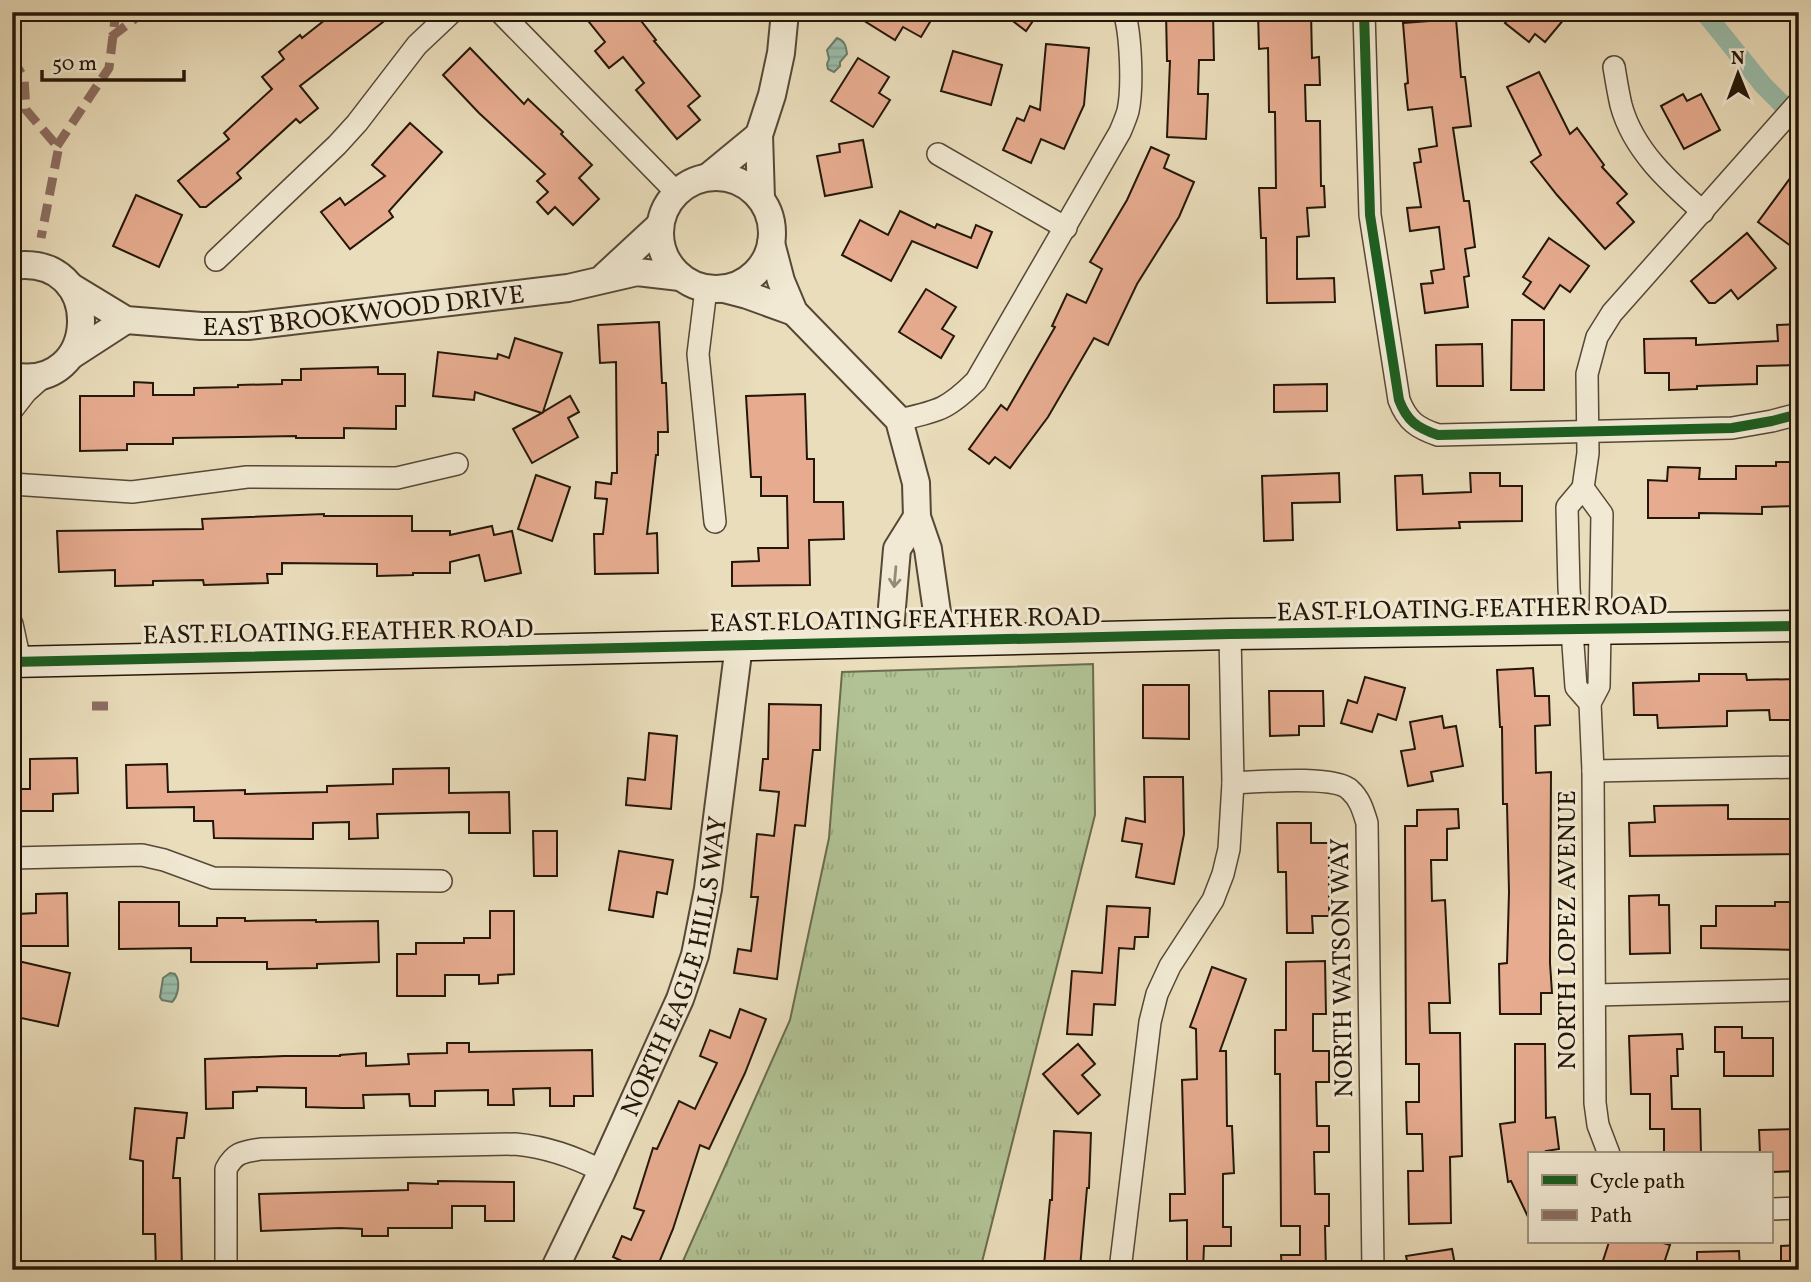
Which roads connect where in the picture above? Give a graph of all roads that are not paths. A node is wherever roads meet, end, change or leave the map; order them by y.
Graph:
1 (452, 12) edge
2 (500, 12) edge
3 (785, 12) edge
4 (1124, 12) edge
5 (1364, 12) edge
6 (1614, 67) dead end
7 (1799, 102) edge
8 (759, 135) junction
9 (938, 154) dead end
10 (708, 177) junction
11 (676, 192) junction
12 (761, 200) junction
13 (1703, 212) junction
14 (659, 226) junction
15 (1066, 228) junction
16 (771, 243) junction
17 (216, 260) dead end
18 (12, 267) edge
19 (680, 277) junction
20 (601, 280) junction
21 (70, 286) junction
22 (715, 289) junction
23 (794, 312) junction
24 (126, 320) junction
25 (72, 355) junction
26 (45, 375) junction
27 (12, 376) edge
28 (12, 410) edge
29 (1799, 414) edge
30 (899, 420) junction
31 (1587, 432) junction
32 (457, 464) dead end
33 (12, 484) edge
34 (1584, 488) junction
35 (917, 517) junction
36 (715, 522) dead end
37 (12, 624) edge
38 (1799, 626) edge
39 (1586, 629) junction
40 (1230, 634) junction
41 (941, 640) junction
42 (889, 642) junction
43 (739, 645) junction
44 (16, 661) edge
45 (1799, 767) edge
46 (1593, 771) junction
47 (1233, 783) junction
48 (12, 858) edge
49 (441, 881) dead end
50 (1799, 990) edge
51 (1595, 995) junction
52 (1608, 1152) edge
53 (602, 1171) junction
54 (1799, 1208) edge
55 (1772, 1209) edge
56 (226, 1270) edge
57 (555, 1270) edge
58 (1120, 1270) edge
59 (1373, 1270) edge

1 - 17 street
2 - 11 street
3 - 8 street
4 - 15 street
5 - 31 street
6 - 13 street
7 - 13 street
8 - 10 street
8 - 12 street
9 - 15 street
10 - 11 street
10 - 12 street
11 - 14 street
12 - 16 street
13 - 31 street
14 - 19 street
14 - 20 street, EAST BROOKWOOD DRIVE
15 - 30 street
16 - 22 street
16 - 23 street
18 - 21 street, EAST BROOKWOOD DRIVE
19 - 20 street, EAST BROOKWOOD DRIVE
19 - 22 street
20 - 24 street, EAST BROOKWOOD DRIVE
21 - 24 street, EAST BROOKWOOD DRIVE
21 - 25 street
22 - 23 street
22 - 36 street
23 - 30 street
24 - 25 street
25 - 26 street
26 - 27 street
26 - 28 street
29 - 31 street
30 - 35 street
31 - 34 street
32 - 33 street
34 - 39 street
34 - 39 street
35 - 41 street
35 -> 42 street
37 - 44 street
38 - 39 main road, EAST FLOATING FEATHER ROAD
39 - 40 main road, EAST FLOATING FEATHER ROAD
39 - 46 street, NORTH LOPEZ AVENUE
40 - 41 main road, EAST FLOATING FEATHER ROAD
40 - 47 street
41 - 42 main road, EAST FLOATING FEATHER ROAD
42 - 43 main road, EAST FLOATING FEATHER ROAD
43 - 44 main road, EAST FLOATING FEATHER ROAD
43 - 53 street, NORTH EAGLE HILLS WAY
45 - 46 street
46 - 51 street, NORTH LOPEZ AVENUE
47 - 58 street
47 - 59 street, NORTH WATSON WAY
48 - 49 street
50 - 51 street
51 - 52 street, NORTH LOPEZ AVENUE
53 - 56 street
53 - 57 street, NORTH EAGLE HILLS WAY
54 - 55 street

